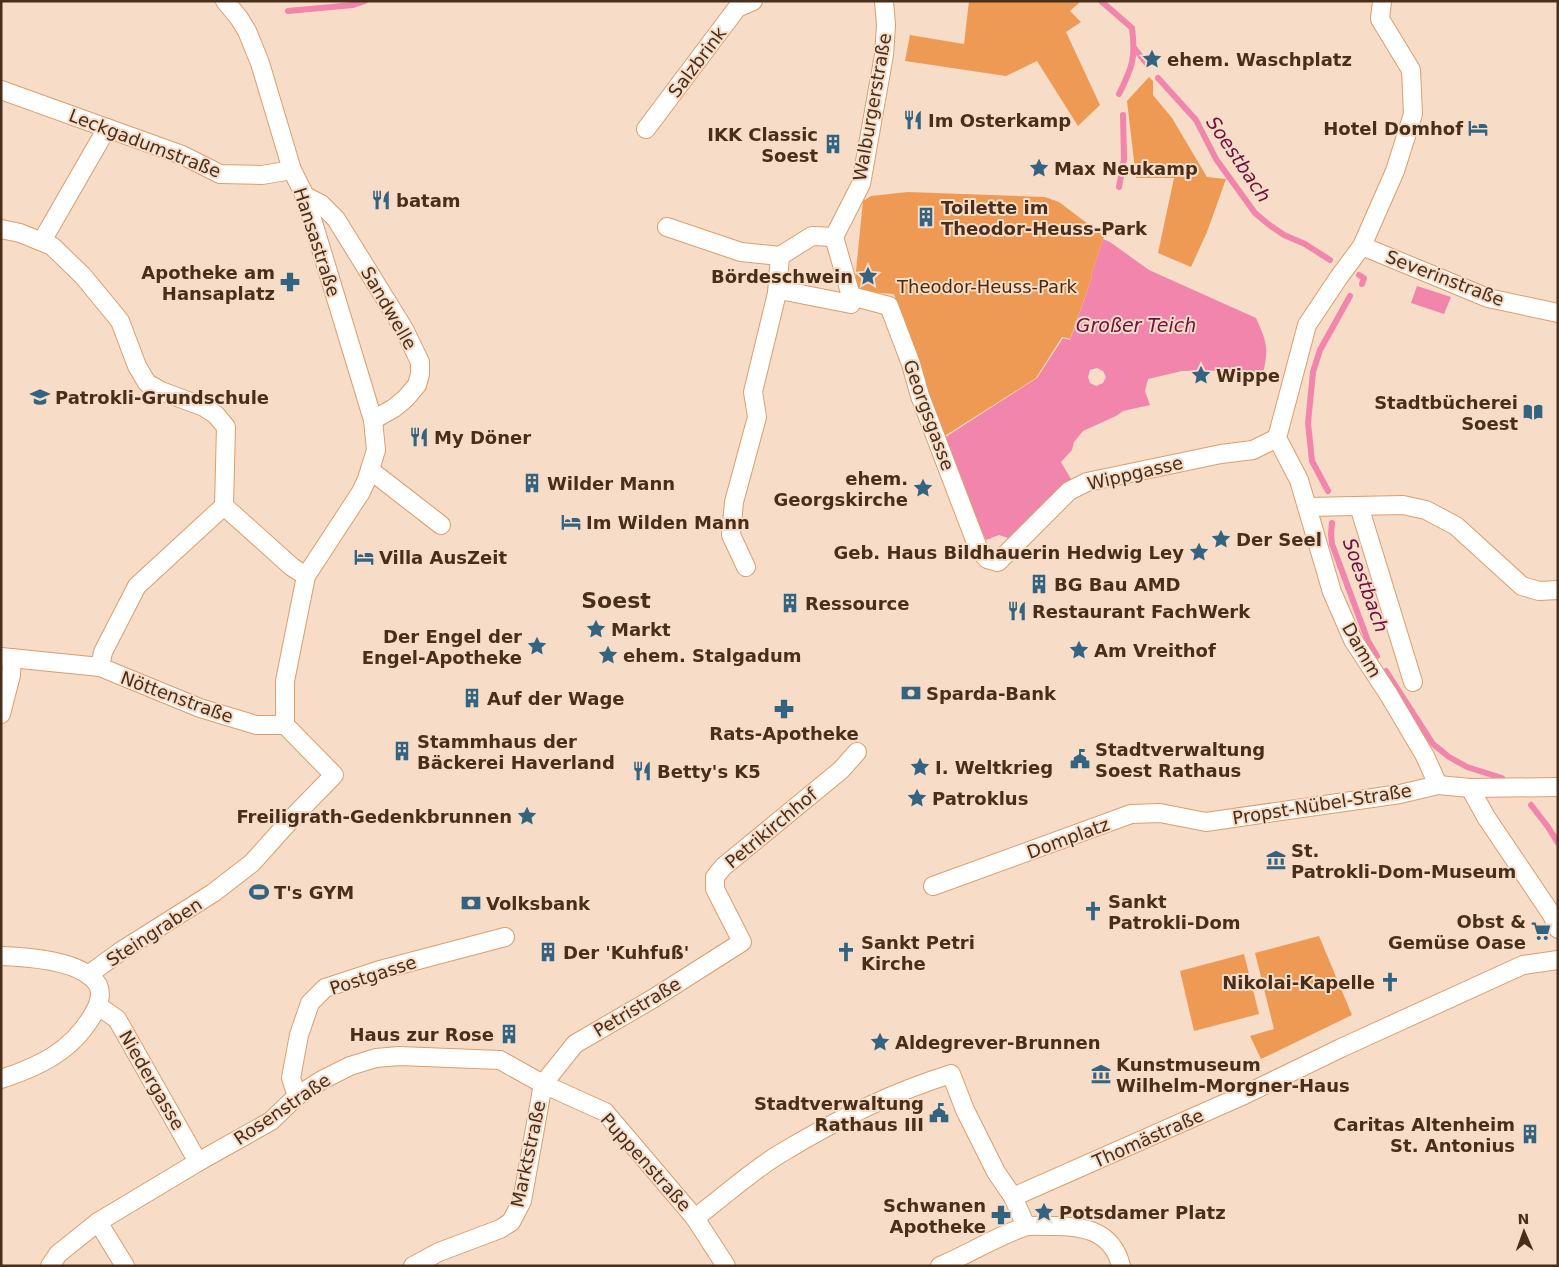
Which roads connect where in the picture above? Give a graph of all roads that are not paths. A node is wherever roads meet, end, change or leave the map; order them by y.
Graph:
1 (225, 1) edge
2 (752, 1) edge
3 (884, 1) edge
4 (1382, 1) edge
5 (1, 90) edge
6 (107, 128) junction
7 (646, 130) dead end
8 (292, 170) junction
9 (305, 196) junction
10 (668, 227) dead end
11 (1, 229) edge
12 (834, 237) junction
13 (42, 241) junction
14 (1362, 246) junction
15 (780, 256) junction
16 (777, 293) junction
17 (850, 296) junction
18 (1556, 309) edge
19 (373, 420) junction
20 (1276, 438) junction
21 (370, 470) junction
22 (224, 506) junction
23 (1359, 506) junction
24 (1307, 507) junction
25 (441, 526) dead end
26 (987, 559) joint
27 (746, 567) dead end
28 (306, 576) junction
29 (1558, 590) edge
30 (6, 658) edge
31 (100, 668) junction
32 (1413, 682) dead end
33 (1, 714) edge
34 (285, 725) junction
35 (857, 752) dead end
36 (1438, 785) junction
37 (1470, 788) junction
38 (1558, 788) edge
39 (1206, 822) joint
40 (933, 886) dead end
41 (1558, 929) edge
42 (505, 937) dead end
43 (742, 942) joint
44 (1, 956) edge
45 (1558, 960) edge
46 (88, 976) junction
47 (98, 1006) junction
48 (1, 1079) edge
49 (543, 1084) junction
50 (298, 1096) junction
51 (198, 1162) junction
52 (1013, 1197) junction
53 (695, 1218) junction
54 (98, 1222) junction
55 (1026, 1226) junction
56 (50, 1266) edge
57 (125, 1266) edge
58 (413, 1266) edge
59 (726, 1266) edge
60 (940, 1266) edge
61 (1121, 1266) edge

1 - 8 street, Hansastraße
2 - 7 street, Salzbrink
3 - 12 street, Walburgerstraße
4 - 14 street
5 - 6 street, Leckgadumstraße
6 - 8 street, Leckgadumstraße
6 - 13 street
8 - 9 street, Hansastraße
9 - 19 street, Hansastraße
9 - 19 street, Sandwelle
10 - 15 street
11 - 13 street
12 - 15 street
12 - 17 street
13 - 22 street
14 - 18 street, Severinstraße
14 - 20 street
15 - 16 street
16 - 17 street
16 - 27 street
17 - 26 street, Georgsgasse
19 - 21 street, Hansastraße
20 - 24 street, Damm
20 - 26 street, Wippgasse
21 - 25 street
21 - 28 street, Hansastraße
22 - 28 street
22 - 31 street
23 - 24 street
23 - 29 street
23 - 32 street
24 - 36 street, Damm
28 - 34 street
30 - 31 street, Nöttenstraße
30 - 33 street
31 - 34 street, Nöttenstraße
34 - 46 street, Steingraben
35 - 43 street, Petrikirchhof
36 - 37 street, Propst-Nübel-Straße
36 - 39 street, Propst-Nübel-Straße
37 - 38 street, Propst-Nübel-Straße
37 - 41 street
39 - 40 street, Domplatz
42 - 50 street, Postgasse
43 - 49 street, Petristraße
44 - 46 street
45 - 52 street, Thomästraße
46 - 47 street, Steingraben
47 - 48 street
47 - 51 street, Niedergasse
49 - 50 street, Rosenstraße
49 - 53 street, Puppenstraße
49 - 58 street, Marktstraße
50 - 51 street, Rosenstraße
51 - 54 street, Rosenstraße
52 - 53 street
52 - 55 street
53 - 59 street, Puppenstraße
54 - 56 street, Rosenstraße
54 - 57 street
55 - 60 street
55 - 61 street

